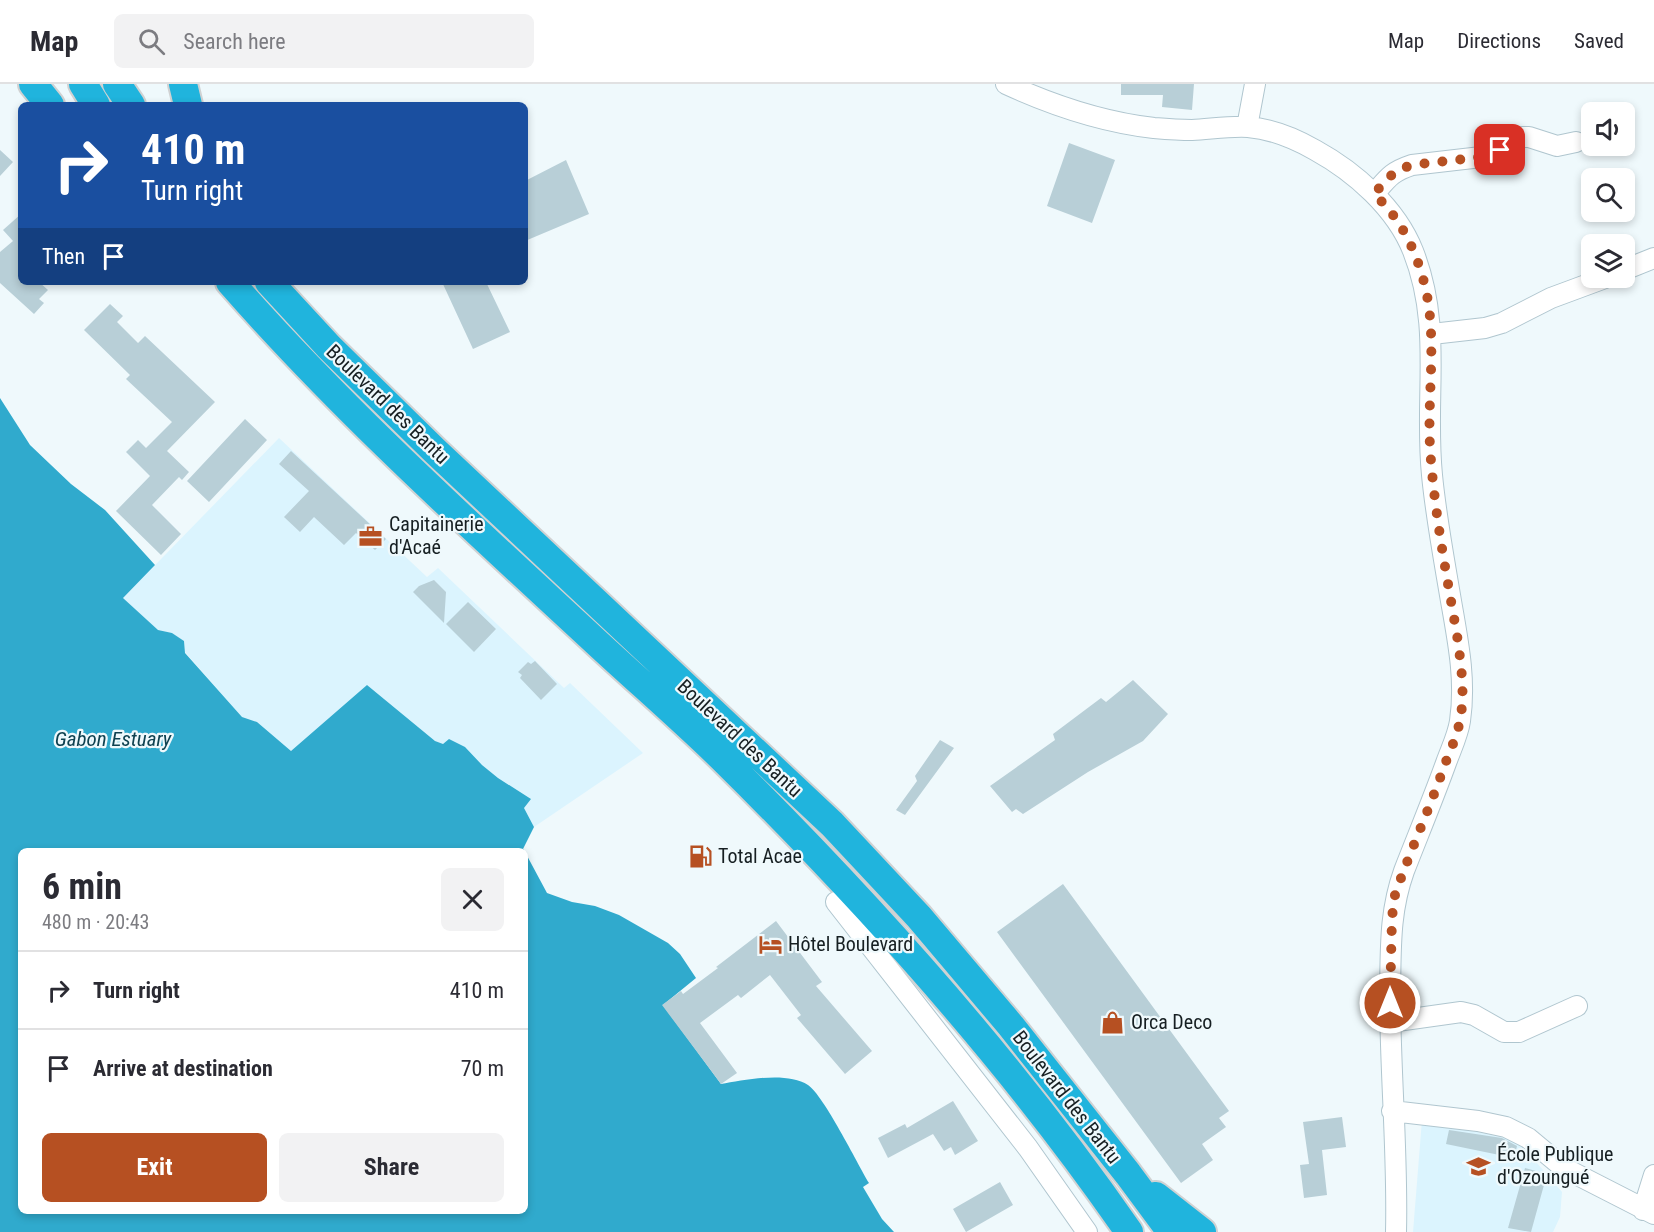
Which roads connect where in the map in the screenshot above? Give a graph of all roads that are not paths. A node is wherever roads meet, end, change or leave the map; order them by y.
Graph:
1 (33, 84) edge
2 (82, 84) edge
3 (117, 84) edge
4 (183, 84) edge
5 (1006, 84) edge
6 (1255, 84) edge
7 (48, 102) edge
8 (94, 102) edge
9 (129, 102) edge
10 (187, 102) edge
11 (1247, 127) junction
12 (1576, 142) dead end
13 (1374, 194) junction
14 (1654, 258) edge
15 (1635, 266) edge
16 (212, 285) edge
17 (233, 285) edge
18 (272, 285) edge
19 (294, 285) edge
20 (1581, 287) edge
21 (1432, 334) junction
22 (355, 372) junction
23 (355, 415) junction
24 (836, 902) dead end
25 (1577, 1006) dead end
26 (1390, 1022) junction
27 (1392, 1111) junction
28 (1128, 1174) junction
29 (1654, 1175) edge
30 (1648, 1212) edge
31 (1087, 1232) edge
32 (1129, 1232) edge
33 (1171, 1232) edge
34 (1202, 1232) edge
35 (1396, 1232) edge

1 - 7 highway
2 - 8 highway
3 - 9 highway
4 - 10 highway
5 - 11 street
6 - 11 street
11 - 13 street
12 - 13 street
13 - 21 street
14 - 15 street
16 - 23 highway
17 - 23 highway, Boulevard des Bantu
18 - 22 highway, Boulevard des Bantu
19 - 22 highway
20 - 21 street
21 - 26 street
22 - 28 highway, Boulevard des Bantu
23 - 32 highway, Boulevard des Bantu
24 - 31 street
25 - 26 street
26 - 27 street
27 - 30 street
27 - 35 street
28 - 33 highway, Boulevard des Bantu
28 - 34 highway
29 - 30 street

